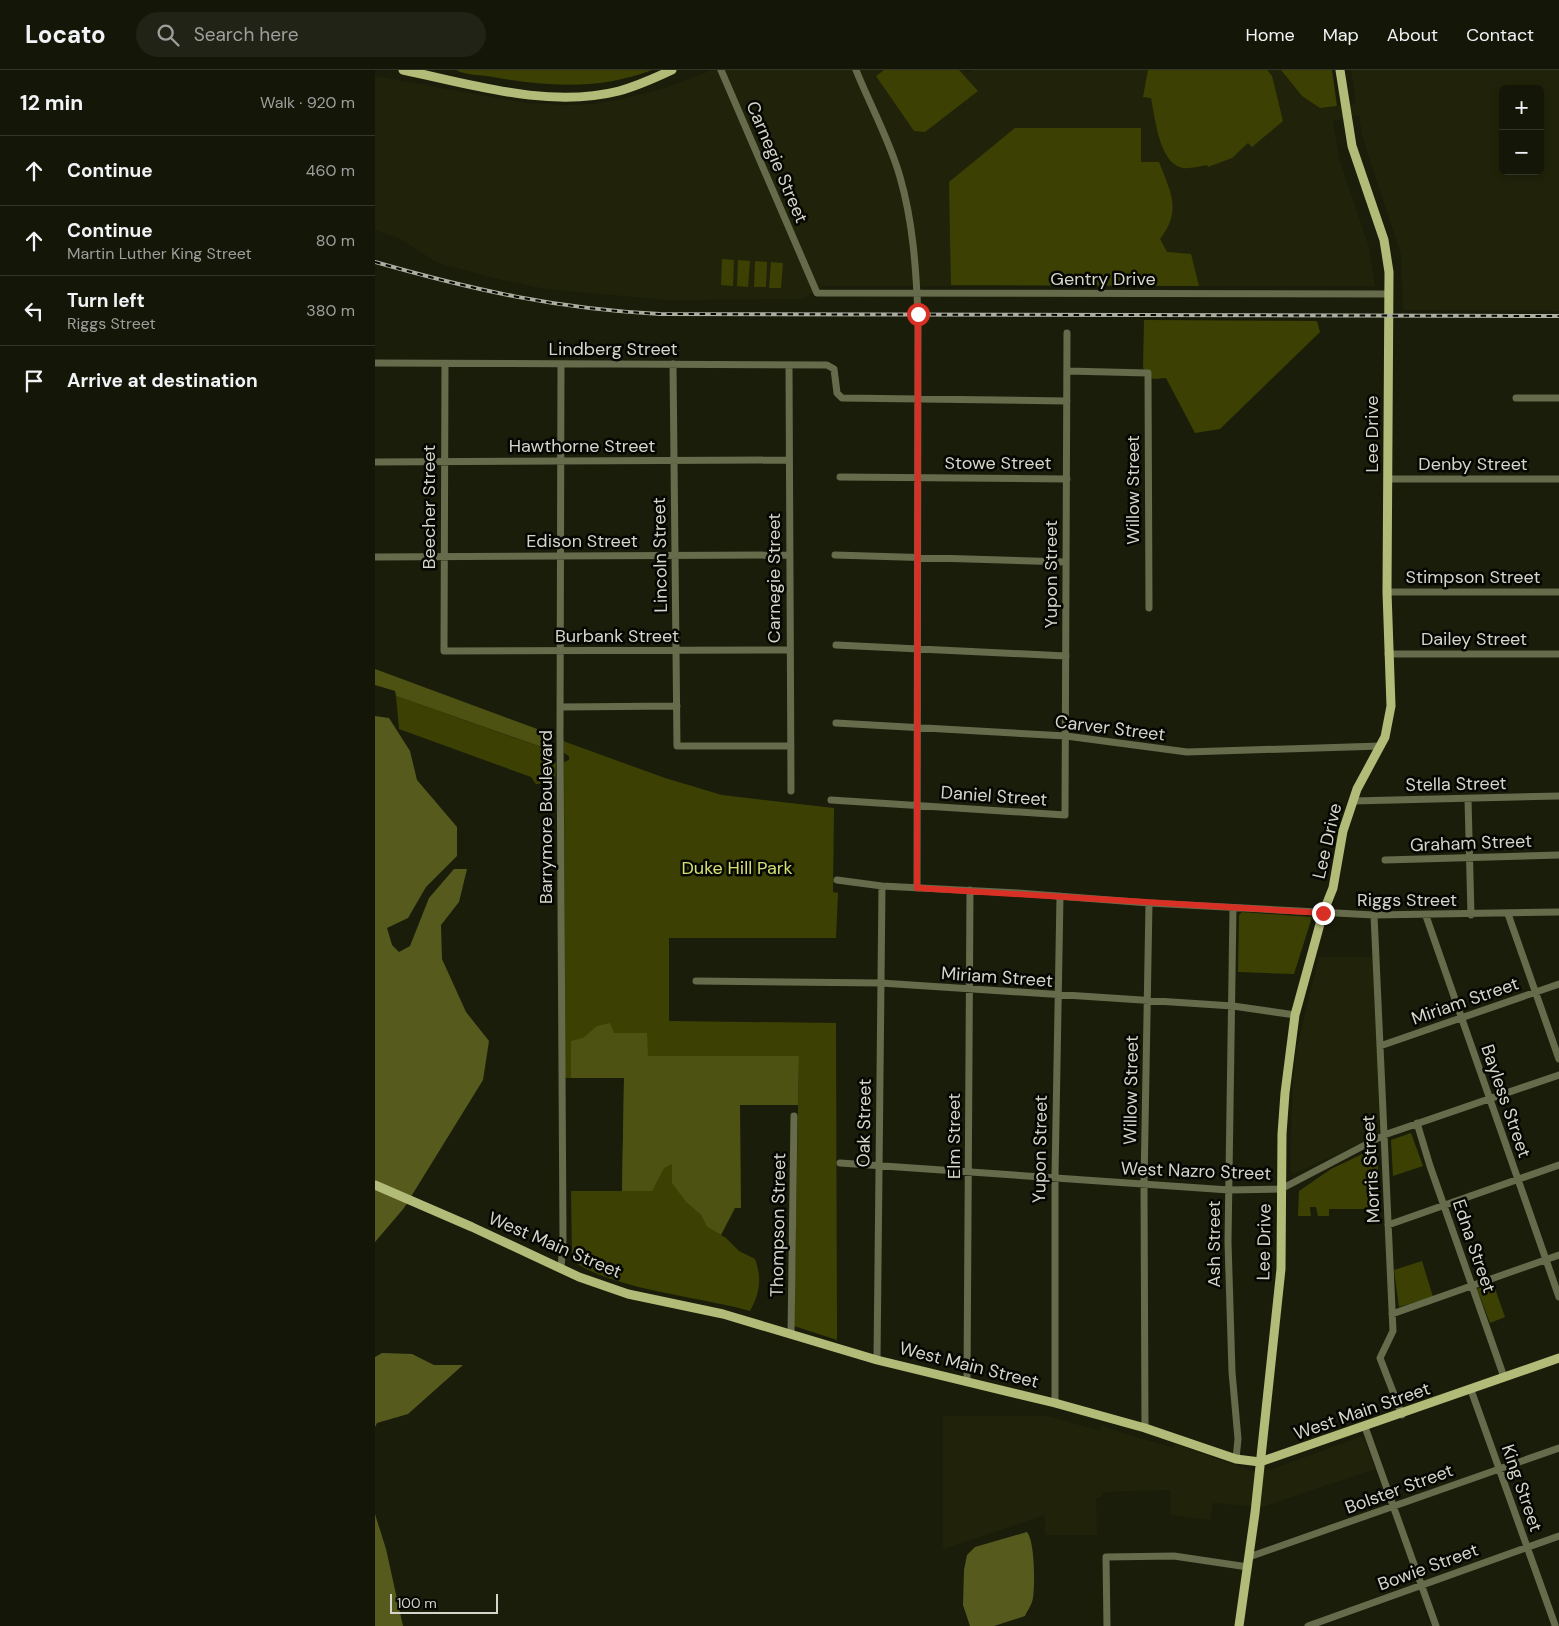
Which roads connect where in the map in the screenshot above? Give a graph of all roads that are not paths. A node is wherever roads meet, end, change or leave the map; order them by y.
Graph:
1 (403, 70) edge
2 (672, 70) edge
3 (721, 70) edge
4 (856, 70) edge
5 (1340, 70) edge
6 (817, 293) joint
7 (917, 294) junction
8 (1389, 294) junction
9 (1067, 333) dead end
10 (375, 364) edge
11 (445, 364) junction
12 (561, 364) junction
13 (673, 364) junction
14 (789, 365) junction
15 (1067, 371) junction
16 (1516, 398) dead end
17 (1559, 398) edge
18 (918, 400) junction
19 (1067, 401) junction
20 (674, 460) junction
21 (789, 460) junction
22 (444, 461) junction
23 (561, 461) junction
24 (375, 462) edge
25 (840, 477) dead end
26 (917, 478) junction
27 (1067, 479) junction
28 (1388, 479) junction
29 (1559, 479) edge
30 (789, 555) junction
31 (835, 555) dead end
32 (562, 556) junction
33 (675, 556) junction
34 (917, 556) junction
35 (375, 557) edge
36 (444, 557) junction
37 (1065, 562) junction
38 (1387, 592) junction
39 (1559, 592) edge
40 (1149, 608) dead end
41 (836, 645) dead end
42 (917, 649) junction
43 (789, 650) junction
44 (444, 651) joint
45 (561, 651) junction
46 (676, 652) junction
47 (1388, 654) junction
48 (1559, 654) edge
49 (1066, 656) junction
50 (677, 706) junction
51 (561, 707) junction
52 (836, 723) dead end
53 (918, 728) junction
54 (1067, 736) junction
55 (791, 746) junction
56 (1381, 746) junction
57 (791, 791) dead end
58 (1559, 796) edge
59 (1468, 799) junction
60 (831, 800) dead end
61 (1353, 801) junction
62 (918, 806) junction
63 (1065, 815) joint
64 (1559, 855) edge
65 (1468, 859) junction
66 (1385, 860) dead end
67 (837, 880) dead end
68 (882, 886) junction
69 (917, 888) junction
70 (970, 890) junction
71 (1060, 896) junction
72 (1149, 903) junction
73 (1233, 908) junction
74 (1559, 912) edge
75 (1323, 913) junction
76 (1508, 914) junction
77 (1374, 915) junction
78 (1471, 915) junction
79 (1426, 916) junction
80 (696, 981) dead end
81 (881, 983) junction
82 (1559, 984) edge
83 (970, 990) junction
84 (1535, 992) junction
85 (1057, 996) junction
86 (1148, 1001) junction
87 (1233, 1006) junction
88 (1295, 1015) junction
89 (1461, 1018) junction
90 (1380, 1046) junction
91 (1559, 1059) edge
92 (1559, 1075) edge
93 (1489, 1099) junction
94 (794, 1116) dead end
95 (1417, 1123) junction
96 (1384, 1135) junction
97 (840, 1163) dead end
98 (879, 1164) junction
99 (1559, 1165) edge
100 (968, 1172) junction
101 (1055, 1177) junction
102 (1517, 1179) junction
103 (1144, 1184) junction
104 (375, 1185) edge
105 (1281, 1189) junction
106 (1229, 1190) junction
107 (1444, 1206) junction
108 (1388, 1224) junction
109 (1559, 1255) edge
110 (1546, 1260) junction
111 (561, 1270) junction
112 (1472, 1286) junction
113 (1559, 1297) edge
114 (1392, 1314) junction
115 (791, 1334) junction
116 (1559, 1358) edge
117 (877, 1360) junction
118 (1504, 1377) junction
119 (967, 1382) junction
120 (1471, 1390) junction
121 (1055, 1403) junction
122 (1402, 1415) junction
123 (1365, 1427) junction
124 (1145, 1428) junction
125 (1559, 1448) edge
126 (1236, 1459) junction
127 (1260, 1462) junction
128 (1499, 1469) junction
129 (1393, 1507) junction
130 (1559, 1536) edge
131 (1527, 1548) junction
132 (1248, 1562) junction
133 (1421, 1585) junction
134 (1559, 1624) edge
135 (1107, 1626) edge
136 (1239, 1626) edge
137 (1308, 1626) edge
138 (1436, 1626) edge
139 (1554, 1626) edge

1 - 2 main road
3 - 6 street, Carnegie Street
4 - 7 street
5 - 8 main road, Lee Drive
6 - 7 street, Gentry Drive
7 - 8 street, Gentry Drive
7 - 18 street
8 - 28 main road, Lee Drive
9 - 15 street, Yupon Street
10 - 11 street, Lindberg Street
11 - 12 street, Lindberg Street
11 - 22 street, Beecher Street
12 - 13 street, Lindberg Street
12 - 23 street, Barrymore Boulevard
13 - 14 street, Lindberg Street
13 - 20 street, Lincoln Street
14 - 18 street, Lindberg Street
14 - 21 street, Carnegie Street
15 - 19 street, Yupon Street
15 - 40 street, Willow Street
16 - 17 street
18 - 19 street
18 - 26 street
19 - 27 street, Yupon Street
20 - 21 street, Hawthorne Street
20 - 23 street, Hawthorne Street
20 - 33 street, Lincoln Street
21 - 30 street, Carnegie Street
22 - 23 street, Hawthorne Street
22 - 24 street, Hawthorne Street
22 - 36 street, Beecher Street
23 - 32 street, Barrymore Boulevard
25 - 26 street, Stowe Street
26 - 27 street, Stowe Street
26 - 34 street
27 - 37 street, Yupon Street
28 - 29 street, Denby Street
28 - 38 main road, Lee Drive
30 - 33 street, Edison Street
30 - 43 street, Carnegie Street
31 - 34 street
32 - 33 street, Edison Street
32 - 36 street, Edison Street
32 - 45 street, Barrymore Boulevard
33 - 46 street, Lincoln Street
34 - 37 street
34 - 42 street
35 - 36 street, Edison Street
36 - 44 street, Beecher Street
37 - 49 street, Yupon Street
38 - 39 street, Stimpson Street
38 - 47 main road, Lee Drive
41 - 42 street
42 - 49 street
42 - 53 street
43 - 46 street, Burbank Street
43 - 55 street, Carnegie Street
44 - 45 street, Burbank Street
45 - 46 street, Burbank Street
45 - 51 street, Barrymore Boulevard
46 - 50 street, Lincoln Street
47 - 48 street, Dailey Street
47 - 56 main road, Lee Drive
49 - 54 street, Yupon Street
50 - 51 street
50 - 55 street, Lincoln Street
51 - 111 street, Barrymore Boulevard
52 - 53 street, Carver Street
53 - 54 street, Carver Street
53 - 62 street
54 - 56 street, Carver Street
54 - 63 street, Yupon Street
55 - 57 street, Carnegie Street
56 - 61 main road, Lee Drive
58 - 59 street, Stella Street
59 - 61 street, Stella Street
59 - 65 street
60 - 62 street, Daniel Street
61 - 75 main road, Lee Drive
62 - 63 street, Daniel Street
62 - 69 street
64 - 65 street, Graham Street
65 - 66 street, Graham Street
65 - 78 street
67 - 68 street, Riggs Street
68 - 69 street, Riggs Street
68 - 81 street, Oak Street
69 - 70 street, Riggs Street
70 - 71 street, Riggs Street
70 - 83 street, Elm Street
71 - 72 street, Riggs Street
71 - 85 street, Yupon Street
72 - 73 street, Riggs Street
72 - 86 street, Willow Street
73 - 75 street, Riggs Street
73 - 87 street, Ash Street
74 - 76 street, Riggs Street
75 - 77 street, Riggs Street
75 - 88 main road, Lee Drive
76 - 78 street, Riggs Street
76 - 84 street
77 - 79 street, Riggs Street
77 - 90 street, Morris Street
78 - 79 street, Riggs Street
79 - 89 street, Bayless Street
80 - 81 street, Miriam Street
81 - 83 street, Miriam Street
81 - 98 street, Oak Street
82 - 84 street, Miriam Street
83 - 85 street, Miriam Street
83 - 100 street, Elm Street
84 - 89 street, Miriam Street
84 - 91 street
85 - 86 street, Miriam Street
85 - 101 street, Yupon Street
86 - 87 street, Miriam Street
86 - 103 street, Willow Street
87 - 88 street, Miriam Street
87 - 106 street, Ash Street
88 - 105 main road, Lee Drive
89 - 90 street, Miriam Street
89 - 93 street, Bayless Street
90 - 96 street, Morris Street
92 - 93 street, West Nazro Street
93 - 95 street, West Nazro Street
93 - 102 street, Bayless Street
94 - 115 street, Thompson Street
95 - 96 street, West Nazro Street
95 - 107 street, Edna Street
96 - 105 street, West Nazro Street
96 - 108 street, Morris Street
97 - 98 street, West Nazro Street
98 - 100 street, West Nazro Street
98 - 117 street, Oak Street
99 - 102 street
100 - 101 street, West Nazro Street
100 - 119 street, Elm Street
101 - 103 street, West Nazro Street
101 - 121 street, Yupon Street
102 - 107 street
102 - 110 street, Bayless Street
103 - 106 street, West Nazro Street
103 - 124 street, Willow Street
104 - 111 main road, West Main Street
105 - 106 street, West Nazro Street
105 - 127 main road, Lee Drive
106 - 126 street, Ash Street
107 - 108 street
107 - 112 street, Edna Street
108 - 114 street, Morris Street
109 - 110 street
110 - 112 street
110 - 113 street, Bayless Street
111 - 115 main road, West Main Street
112 - 114 street
112 - 118 street, Edna Street
114 - 122 street, Morris Street
115 - 117 main road, West Main Street
116 - 118 main road, West Main Street
117 - 119 main road, West Main Street
118 - 120 main road, West Main Street
119 - 121 main road, West Main Street
120 - 122 main road, West Main Street
120 - 128 street, King Street
121 - 124 main road, West Main Street
122 - 123 main road, West Main Street
123 - 127 main road, West Main Street
123 - 129 street
124 - 126 main road, West Main Street
125 - 128 street, Bolster Street
126 - 127 main road, West Main Street
127 - 132 main road, Lee Drive
128 - 129 street, Bolster Street
128 - 131 street, King Street
129 - 132 street, Bolster Street
129 - 133 street
130 - 131 street, Bowie Street
131 - 133 street, Bowie Street
131 - 139 street, King Street
132 - 135 street, Bolster Street
132 - 136 main road, Lee Drive
133 - 137 street, Bowie Street
133 - 138 street
134 - 139 street

